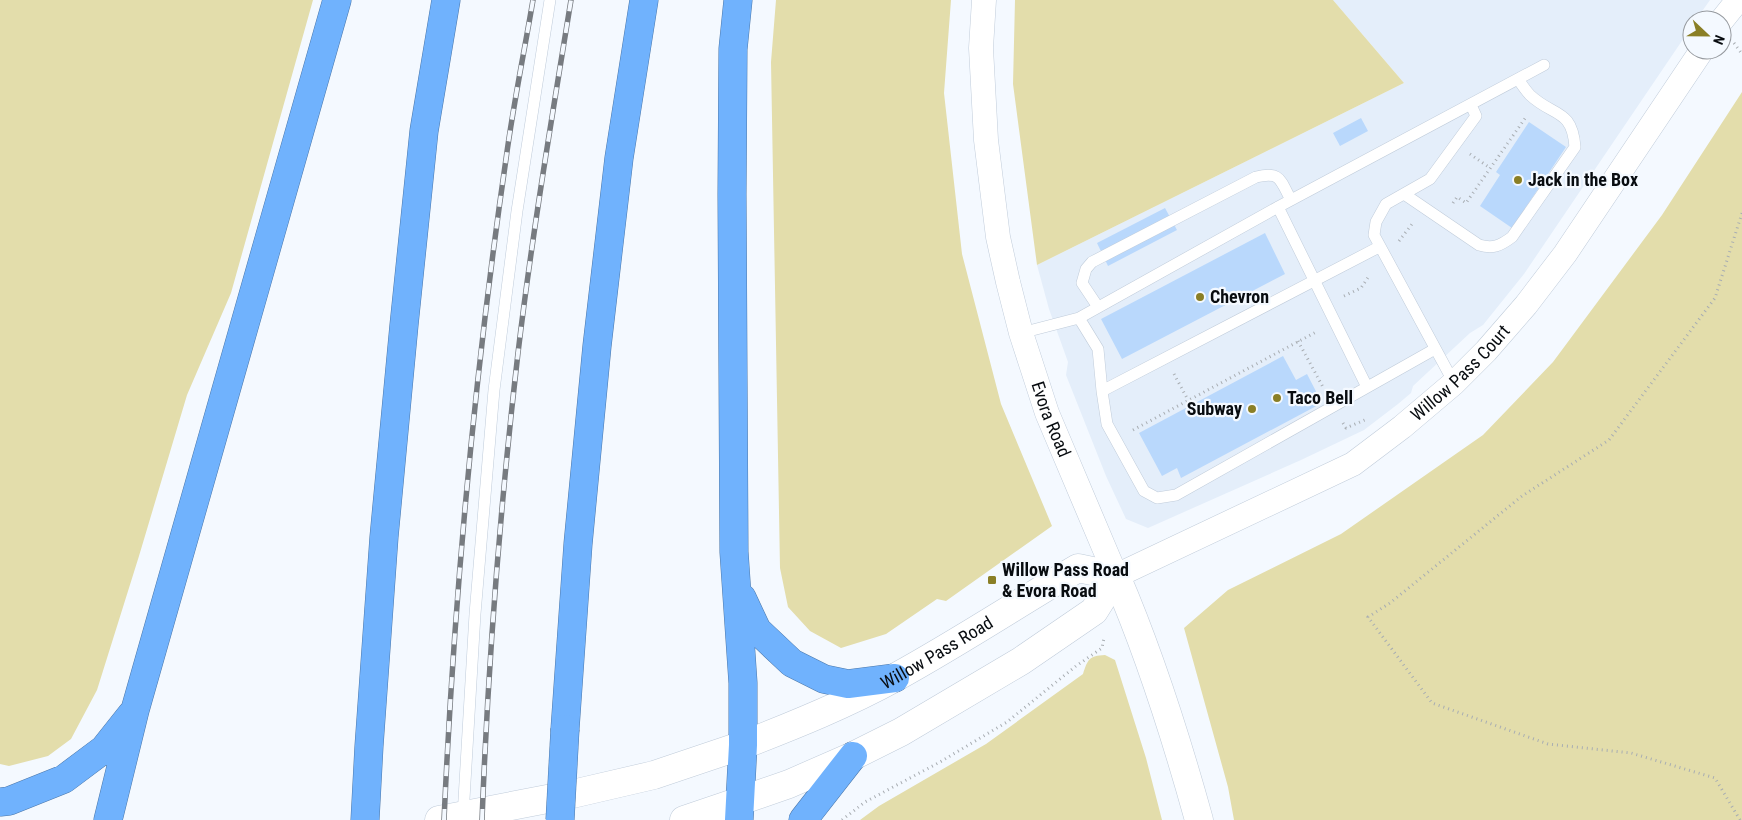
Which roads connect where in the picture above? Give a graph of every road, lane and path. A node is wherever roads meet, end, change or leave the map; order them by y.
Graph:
1 (337, 0) edge
2 (446, 0) edge
3 (550, 0) edge
4 (644, 0) edge
5 (738, 0) edge
6 (984, 0) edge
7 (1738, 0) edge
8 (1730, 10) edge
9 (1695, 60) edge
10 (1544, 65) dead end
11 (1518, 79) junction
12 (1471, 105) junction
13 (1404, 194) junction
14 (1291, 200) junction
15 (1278, 207) junction
16 (1742, 213) edge
17 (1379, 247) junction
18 (1315, 281) junction
19 (1098, 307) junction
20 (1079, 318) junction
21 (1022, 333) junction
22 (1435, 349) junction
23 (1166, 359) junction
24 (1454, 383) junction
25 (1367, 387) junction
26 (1102, 392) junction
27 (1188, 400) dead end
28 (1116, 576) junction
29 (735, 583) junction
30 (1106, 630) dead end
31 (895, 678) junction
32 (135, 710) junction
33 (743, 745) junction
34 (853, 756) junction
35 (0, 802) edge
36 (739, 811) edge
37 (451, 818) edge
38 (108, 820) edge
39 (365, 820) edge
40 (560, 820) edge
41 (684, 820) edge
42 (803, 820) edge
43 (842, 820) edge
44 (1199, 820) edge
45 (1740, 820) edge

1 - 32 highway
2 - 39 highway
3 - 37 lane
4 - 40 highway, bridge
5 - 29 highway
6 - 21 street, Evora Road
7 - 8 street
9 - 24 street, Willow Pass Court
10 - 11 lane
11 - 12 lane
11 - 13 lane
12 - 13 lane
12 - 14 lane
13 - 17 lane
14 - 15 lane
14 - 19 lane
15 - 18 lane
15 - 19 lane
16 - 45 path
17 - 18 lane
17 - 22 lane
18 - 23 lane
18 - 25 lane
19 - 20 lane
20 - 21 lane
20 - 26 lane
21 - 28 street, Evora Road
22 - 24 lane
22 - 25 lane
23 - 26 lane
23 - 27 path
24 - 28 street, Willow Pass Court
25 - 26 lane
28 - 31 street, Willow Pass Road
28 - 34 street
28 - 44 street, Evora Road
29 - 31 highway
29 - 33 highway
30 - 43 path
31 - 33 street, Willow Pass Road
32 - 35 highway
32 - 38 highway
33 - 36 highway
33 - 37 street, Willow Pass Road
34 - 36 street
34 - 42 highway
36 - 41 street

